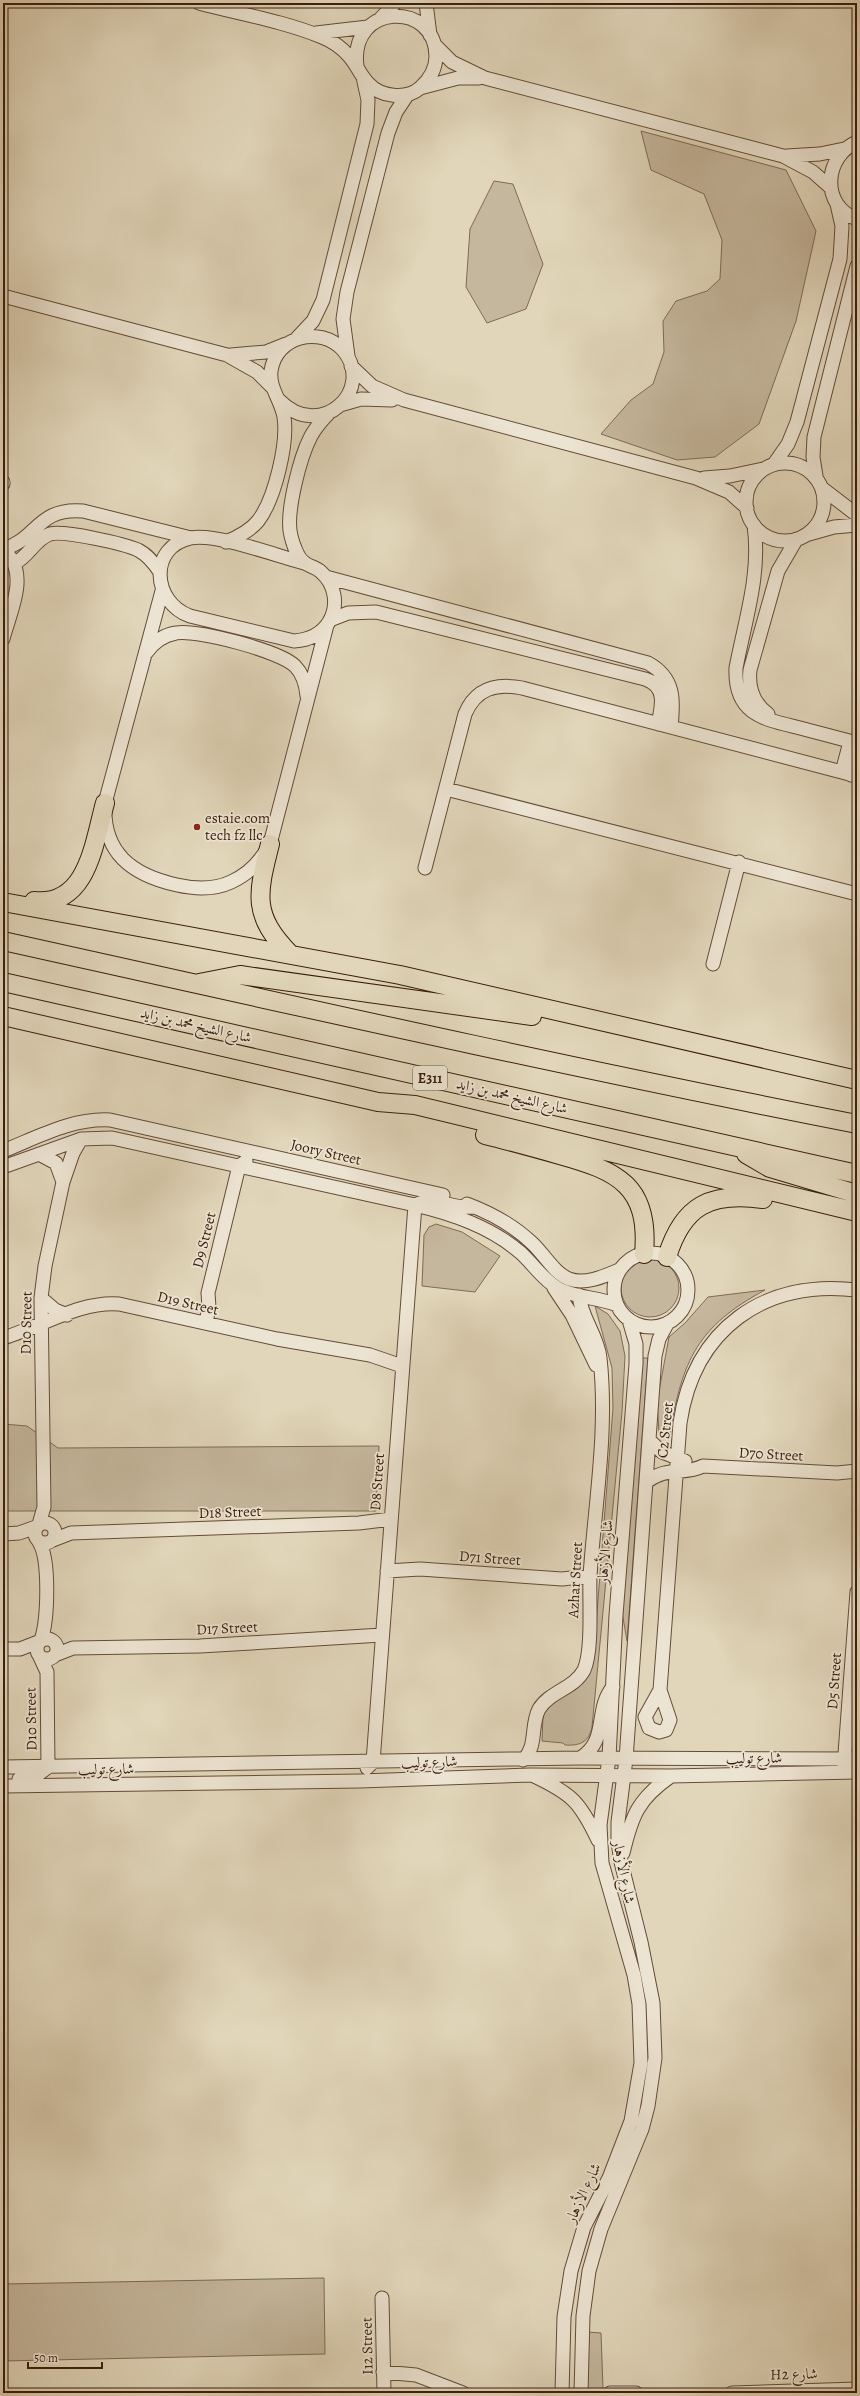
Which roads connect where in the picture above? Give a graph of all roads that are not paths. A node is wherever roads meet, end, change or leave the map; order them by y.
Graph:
1 (200, 3) edge
2 (395, 3) edge
3 (426, 3) edge
4 (381, 18) junction
5 (368, 27) junction
6 (310, 33) junction
7 (432, 40) junction
8 (360, 72) junction
9 (485, 78) junction
10 (414, 91) junction
11 (857, 142) edge
12 (844, 149) junction
13 (783, 156) junction
14 (830, 187) junction
15 (837, 204) junction
16 (857, 219) edge
17 (857, 266) edge
18 (3, 296) edge
19 (294, 340) junction
20 (227, 355) junction
21 (350, 363) junction
22 (276, 394) junction
23 (404, 400) junction
24 (335, 409) junction
25 (768, 466) junction
26 (816, 476) junction
27 (696, 478) junction
28 (823, 489) junction
29 (747, 508) junction
30 (857, 515) edge
31 (857, 524) edge
32 (754, 525) junction
33 (802, 537) junction
34 (191, 538) junction
35 (226, 542) junction
36 (3, 549) edge
37 (3, 552) edge
38 (15, 563) junction
39 (304, 563) junction
40 (160, 572) junction
41 (326, 577) junction
42 (162, 591) junction
43 (329, 622) junction
44 (3, 639) edge
45 (145, 655) junction
46 (308, 700) junction
47 (658, 724) junction
48 (783, 724) junction
49 (671, 727) junction
50 (854, 743) edge
51 (857, 754) edge
52 (850, 774) edge
53 (446, 789) junction
54 (105, 803) junction
55 (270, 844) junction
56 (739, 862) junction
57 (425, 868) dead end
58 (857, 894) edge
59 (3, 898) edge
60 (3, 902) edge
61 (3, 941) edge
62 (290, 954) junction
63 (713, 964) dead end
64 (3, 982) edge
65 (196, 984) junction
66 (572, 1015) junction
67 (3, 1016) edge
68 (857, 1080) edge
69 (378, 1102) junction
70 (857, 1124) edge
71 (81, 1139) junction
72 (736, 1147) junction
73 (3, 1150) edge
74 (39, 1154) junction
75 (295, 1162) junction
76 (239, 1166) junction
77 (3, 1167) edge
78 (857, 1174) edge
79 (63, 1182) junction
80 (415, 1205) junction
81 (474, 1206) junction
82 (855, 1206) edge
83 (539, 1250) junction
84 (644, 1254) junction
85 (667, 1257) junction
86 (529, 1260) junction
87 (619, 1270) junction
88 (552, 1284) junction
89 (857, 1290) edge
90 (579, 1295) junction
91 (41, 1298) junction
92 (617, 1305) junction
93 (67, 1315) junction
94 (629, 1320) junction
95 (202, 1322) junction
96 (667, 1324) junction
97 (40, 1325) junction
98 (3, 1338) edge
99 (403, 1361) junction
100 (600, 1376) junction
101 (649, 1440) junction
102 (677, 1465) junction
103 (857, 1471) edge
104 (837, 1473) junction
105 (857, 1479) edge
106 (646, 1482) junction
107 (390, 1524) junction
108 (45, 1533) junction
109 (3, 1534) edge
110 (387, 1567) junction
111 (590, 1581) junction
112 (857, 1592) edge
113 (382, 1639) junction
114 (3, 1649) edge
115 (47, 1649) junction
116 (614, 1686) junction
117 (660, 1690) dead end
118 (580, 1758) junction
119 (609, 1758) junction
120 (626, 1759) junction
121 (851, 1759) edge
122 (523, 1760) junction
123 (373, 1762) junction
124 (3, 1767) edge
125 (48, 1767) junction
126 (844, 1772) junction
127 (857, 1772) edge
128 (530, 1775) junction
129 (607, 1775) junction
130 (623, 1775) junction
131 (671, 1776) junction
132 (3, 1779) edge
133 (303, 1781) junction
134 (3, 1786) edge
135 (600, 1846) junction
136 (620, 1862) junction
137 (382, 2298) dead end
138 (383, 2372) junction
139 (857, 2390) edge
140 (384, 2393) edge
141 (463, 2393) edge
142 (562, 2393) edge
143 (581, 2393) edge
144 (610, 2393) edge
145 (636, 2393) edge
146 (732, 2393) edge

1 - 6 street
2 - 4 street
3 - 7 street
4 - 5 street
4 - 7 street
5 - 6 street
5 - 8 street
6 - 8 street
7 - 9 street
7 - 10 street
8 - 10 street
8 - 19 street
9 - 10 street
9 - 13 street
10 - 21 street
11 - 12 street
12 - 13 street
12 - 14 street
13 - 14 street
14 - 15 street
15 - 16 street
15 - 25 street
17 - 26 street
18 - 20 street
19 - 20 street
19 - 21 street
19 - 22 street
20 - 22 street
21 - 23 street
21 - 24 street
22 - 24 street
22 - 35 street
23 - 24 street
23 - 27 street
24 - 39 street
25 - 26 street
25 - 27 street
25 - 29 street
26 - 28 street
27 - 29 street
28 - 30 street
28 - 33 street
29 - 32 street
31 - 33 street
32 - 33 street
32 - 48 street
33 - 48 street
34 - 35 street
34 - 36 street
34 - 40 street
35 - 39 street
37 - 38 street
38 - 40 street
38 - 44 street
39 - 41 street
40 - 42 street
41 - 43 street
41 - 49 street
42 - 43 street
42 - 45 street
43 - 46 street
43 - 47 street
45 - 46 street
45 - 54 street
46 - 55 street
47 - 49 street
47 - 53 street
48 - 50 street
49 - 52 street
50 - 52 street
51 - 52 street
53 - 56 street
53 - 57 street
54 - 55 street
54 - 59 highway
55 - 62 highway
56 - 58 street
56 - 63 street
60 - 62 highway
61 - 65 highway
62 - 66 highway
64 - 72 highway, شارع الشيخ محمد بن زايد / E311
65 - 66 highway
65 - 70 highway
66 - 68 highway
67 - 69 highway
69 - 82 highway
69 - 84 highway
71 - 74 street
71 - 76 street
71 - 79 street, D10 Street
72 - 78 highway, شارع الشيخ محمد بن زايد / E311
72 - 82 highway
73 - 75 street, Joory Street
74 - 77 street
74 - 79 street
75 - 76 street
75 - 81 street, Joory Street
76 - 80 street
76 - 95 street, D9 Street
79 - 91 street, D10 Street
80 - 81 street
80 - 86 street
80 - 99 street, D8 Street
81 - 83 street, Joory Street
82 - 85 highway
83 - 86 street
83 - 87 street, Joory Street
84 - 85 street
84 - 87 street
85 - 96 street, شارع الأزهار
86 - 88 street
87 - 92 street
88 - 90 street
88 - 100 street, Azhar Street
89 - 102 street, C2 Street
90 - 92 street
90 - 100 street, Azhar Street
91 - 93 street
91 - 97 street, D10 Street
92 - 94 street, شارع الأزهار
93 - 95 street, D19 Street
93 - 97 street, D19 Street
94 - 96 street, شارع الأزهار
94 - 116 street, شارع الأزهار
95 - 99 street, D19 Street
96 - 101 street, شارع الأزهار
97 - 98 street, D19 Street
97 - 108 street, D10 Street
99 - 107 street, D8 Street
100 - 111 street, Azhar Street
101 - 102 street, D70 Street
101 - 106 street, شارع الأزهار
102 - 104 street, D70 Street
102 - 106 street, D70 Street
102 - 117 street, C2 Street
103 - 104 street, D70 Street
104 - 105 street, D70 Street
106 - 120 street, شارع الأزهار
107 - 108 street, D18 Street
107 - 110 street, D8 Street
108 - 109 street, D18 Street
108 - 115 street
110 - 111 street, D71 Street
110 - 113 street, D8 Street
111 - 122 street, Azhar Street
112 - 121 street, D5 Street
113 - 115 street, D17 Street
113 - 123 street, D8 Street
114 - 115 street
115 - 125 street, D10 Street
116 - 118 street
116 - 119 street, شارع الأزهار
118 - 119 street, شارع توليب
118 - 122 street, شارع توليب
119 - 120 street, شارع توليب
119 - 129 street, شارع الأزهار
120 - 121 street, شارع توليب
120 - 130 street, شارع الأزهار
121 - 126 street, D5 Street
122 - 123 street, شارع توليب
123 - 125 street, شارع توليب
123 - 133 street
124 - 125 street, شارع توليب
125 - 132 street
126 - 127 street, شارع توليب
126 - 131 street, شارع توليب
128 - 129 street, شارع توليب
128 - 133 street, شارع توليب
128 - 135 street
129 - 130 street, شارع توليب
129 - 135 street, شارع الأزهار
130 - 131 street, شارع توليب
130 - 136 street, شارع الأزهار
131 - 136 street
133 - 134 street, شارع توليب
135 - 142 street, شارع الأزهار
136 - 143 street, شارع الأزهار
137 - 138 street, I12 Street
138 - 140 street, I12 Street
138 - 141 street
139 - 146 street, H2 شارع
144 - 145 street

